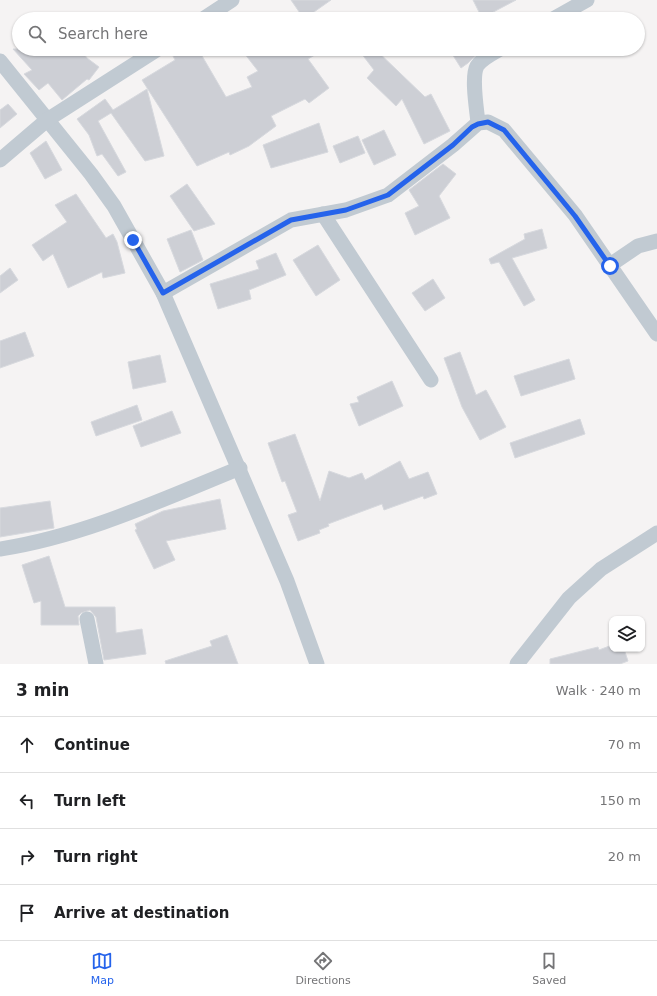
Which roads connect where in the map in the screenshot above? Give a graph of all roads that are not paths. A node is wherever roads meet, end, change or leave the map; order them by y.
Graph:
1 (232, 0) edge
2 (587, 0) edge
3 (214, 12) edge
4 (566, 12) edge
5 (147, 56) edge
6 (489, 56) edge
7 (0, 61) edge
8 (47, 120) junction
9 (478, 124) junction
10 (0, 160) edge
11 (323, 214) junction
12 (657, 241) edge
13 (610, 266) junction
14 (163, 293) junction
15 (657, 334) edge
16 (431, 380) dead end
17 (240, 468) junction
18 (657, 533) edge
19 (0, 549) edge
20 (87, 619) dead end
21 (96, 664) edge
22 (317, 664) edge
23 (517, 664) edge

1 - 3 street
2 - 4 street
5 - 8 street
6 - 9 street
7 - 8 street
8 - 10 street
8 - 14 street
9 - 11 street
9 - 13 street
11 - 14 street
11 - 16 street
12 - 13 street
13 - 15 street
14 - 17 street
17 - 19 street
17 - 22 street
18 - 23 street
20 - 21 street

